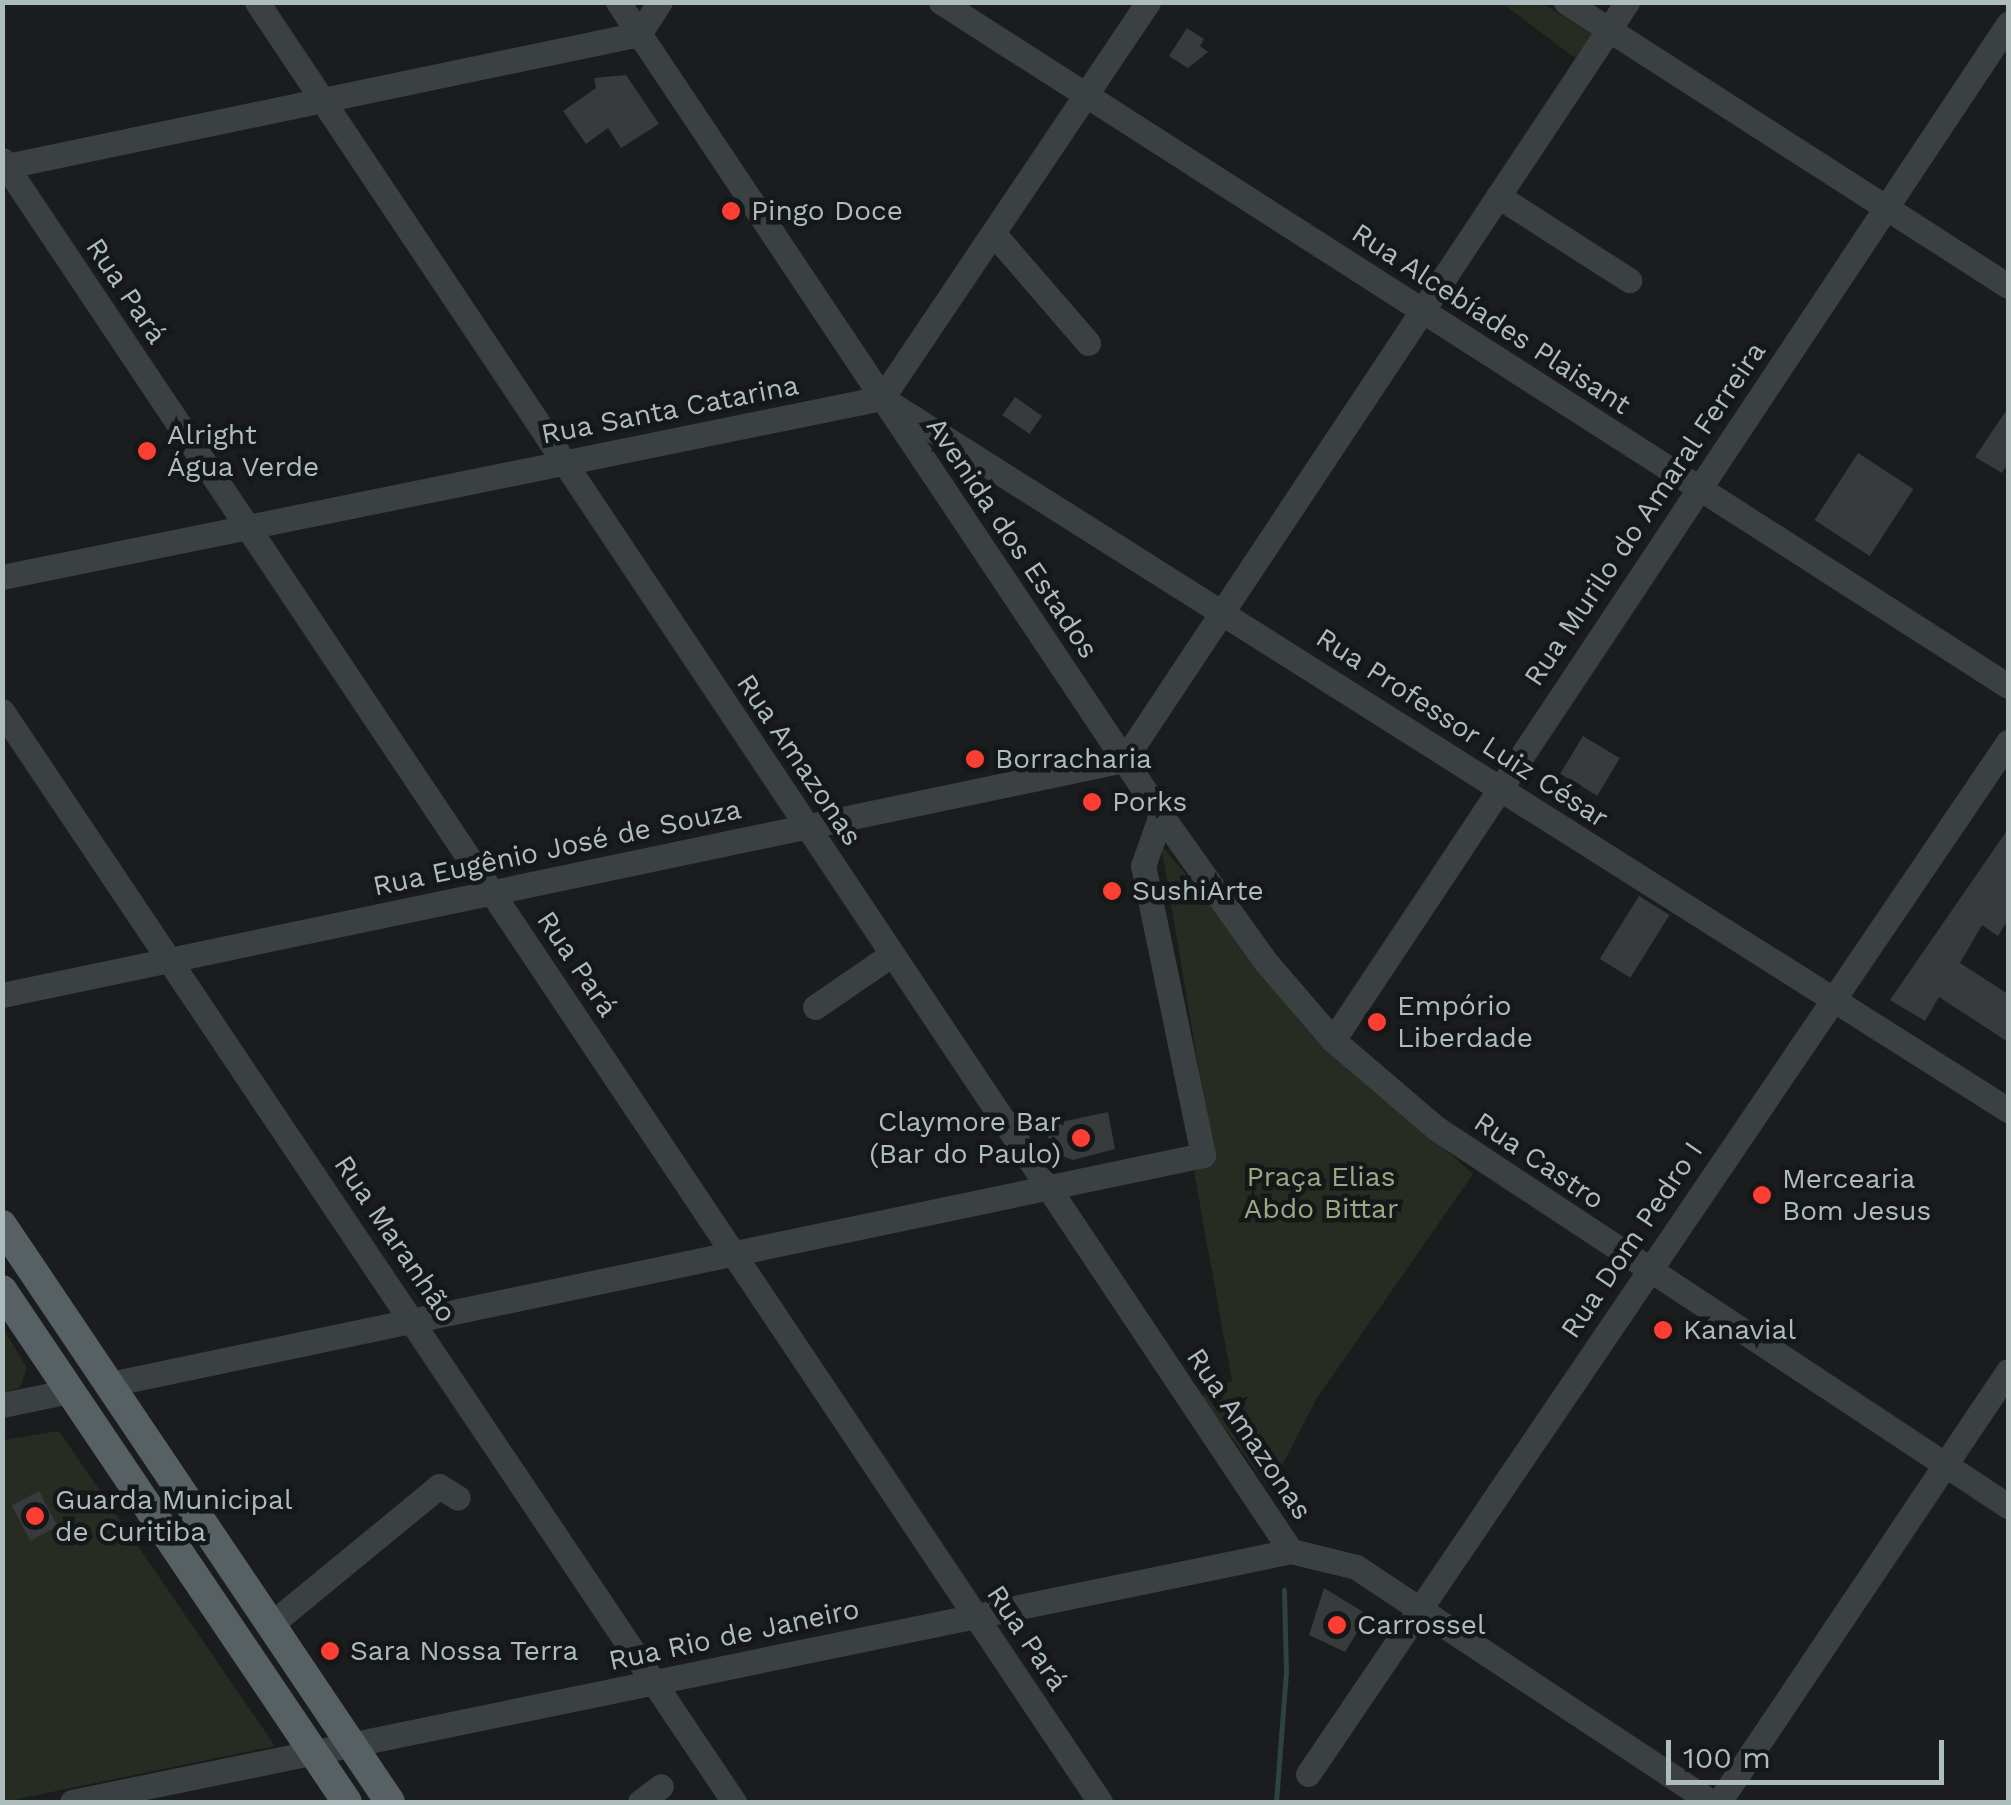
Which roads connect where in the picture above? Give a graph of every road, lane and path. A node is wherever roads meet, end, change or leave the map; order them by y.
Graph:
1 (257, 2) edge
2 (618, 2) edge
3 (660, 2) edge
4 (941, 2) edge
5 (1148, 2) edge
6 (1566, 2) edge
7 (1626, 2) edge
8 (2008, 24) edge
9 (1608, 29) junction
10 (639, 34) junction
11 (1086, 95) junction
12 (320, 97) junction
13 (4, 164) edge
14 (1498, 196) junction
15 (1886, 208) junction
16 (994, 234) junction
17 (1628, 280) dead end
18 (2008, 286) edge
19 (1422, 310) junction
20 (1088, 343) dead end
21 (882, 398) junction
22 (564, 462) junction
23 (1700, 488) junction
24 (248, 527) junction
25 (2, 578) edge
26 (1222, 611) junction
27 (2008, 686) edge
28 (2, 711) edge
29 (2008, 742) edge
30 (1124, 760) junction
31 (1497, 787) junction
32 (1161, 815) junction
33 (804, 827) junction
34 (491, 892) junction
35 (892, 954) junction
36 (170, 960) junction
37 (2, 995) edge
38 (1833, 999) junction
39 (815, 1008) dead end
40 (1334, 1040) junction
41 (2008, 1110) edge
42 (1048, 1188) junction
43 (2, 1225) edge
44 (736, 1253) junction
45 (1648, 1269) junction
46 (2, 1290) edge
47 (414, 1320) junction
48 (2008, 1371) edge
49 (110, 1384) junction
50 (70, 1391) junction
51 (2, 1405) edge
52 (1946, 1465) junction
53 (458, 1498) dead end
54 (2008, 1506) edge
55 (1291, 1551) junction
56 (1417, 1607) junction
57 (976, 1616) junction
58 (270, 1625) junction
59 (654, 1682) junction
60 (351, 1745) junction
61 (313, 1752) junction
62 (1308, 1774) dead end
63 (661, 1786) dead end
64 (72, 1802) edge
65 (347, 1802) edge
66 (390, 1802) edge
67 (640, 1802) edge
68 (734, 1802) edge
69 (1100, 1802) edge
70 (1711, 1802) edge
71 (1719, 1802) edge

1 - 12 street, Rua Amazonas
2 - 10 street, Avenida dos Estados
3 - 10 street
4 - 11 street, Rua Alcebíades Plaisant
5 - 11 street
6 - 9 street
7 - 9 street
8 - 15 street, Rua Murilo do Amaral Ferreira
9 - 14 street
9 - 15 street
10 - 12 street
10 - 21 street, Avenida dos Estados
11 - 16 street
11 - 19 street, Rua Alcebíades Plaisant
12 - 13 street
12 - 22 street, Rua Amazonas
13 - 24 street, Rua Pará
14 - 17 street
14 - 19 street
15 - 18 street
15 - 23 street, Rua Murilo do Amaral Ferreira
16 - 20 street
16 - 21 street
19 - 23 street, Rua Alcebíades Plaisant
19 - 26 street
21 - 22 street, Rua Santa Catarina
21 - 26 street, Rua Professor Luiz César
21 - 30 street, Avenida dos Estados
22 - 24 street, Rua Santa Catarina
22 - 33 street, Rua Amazonas
23 - 27 street, Rua Alcebíades Plaisant
23 - 31 street, Rua Murilo do Amaral Ferreira
24 - 25 street, Rua Santa Catarina
24 - 34 street, Rua Pará
26 - 30 street
26 - 31 street, Rua Professor Luiz César
28 - 36 street, Rua Maranhão
29 - 38 street, Rua Dom Pedro I
30 - 32 street, Avenida dos Estados
30 - 33 street, Rua Eugênio José de Souza
31 - 38 street, Rua Professor Luiz César
31 - 40 street, Rua Murilo do Amaral Ferreira
32 - 40 street, Rua Castro
32 - 42 street
33 - 34 street, Rua Eugênio José de Souza
33 - 35 street, Rua Amazonas
34 - 36 street, Rua Eugênio José de Souza
34 - 44 street, Rua Pará
35 - 39 street
35 - 42 street, Rua Amazonas
36 - 37 street, Rua Eugênio José de Souza
36 - 47 street, Rua Maranhão
38 - 41 street, Rua Professor Luiz César
38 - 45 street, Rua Dom Pedro I
40 - 45 street, Rua Castro
42 - 44 street
42 - 55 street, Rua Amazonas
43 - 49 main road
44 - 47 street
44 - 57 street, Rua Pará
45 - 52 street, Rua Castro
45 - 56 street, Rua Dom Pedro I
46 - 50 main road
47 - 49 street
47 - 59 street, Rua Maranhão
48 - 52 street
49 - 58 main road
50 - 51 street
50 - 61 main road
52 - 54 street, Rua Castro
52 - 71 street
53 - 58 street
55 - 56 street
55 - 57 street, Rua Rio de Janeiro
56 - 62 street, Rua Dom Pedro I
56 - 70 street
57 - 59 street, Rua Rio de Janeiro
57 - 69 street, Rua Pará
58 - 60 main road
59 - 60 street, Rua Rio de Janeiro
59 - 68 street, Rua Maranhão
60 - 61 street, Rua Rio de Janeiro
60 - 66 main road
61 - 64 street, Rua Rio de Janeiro
61 - 65 main road
63 - 67 street

